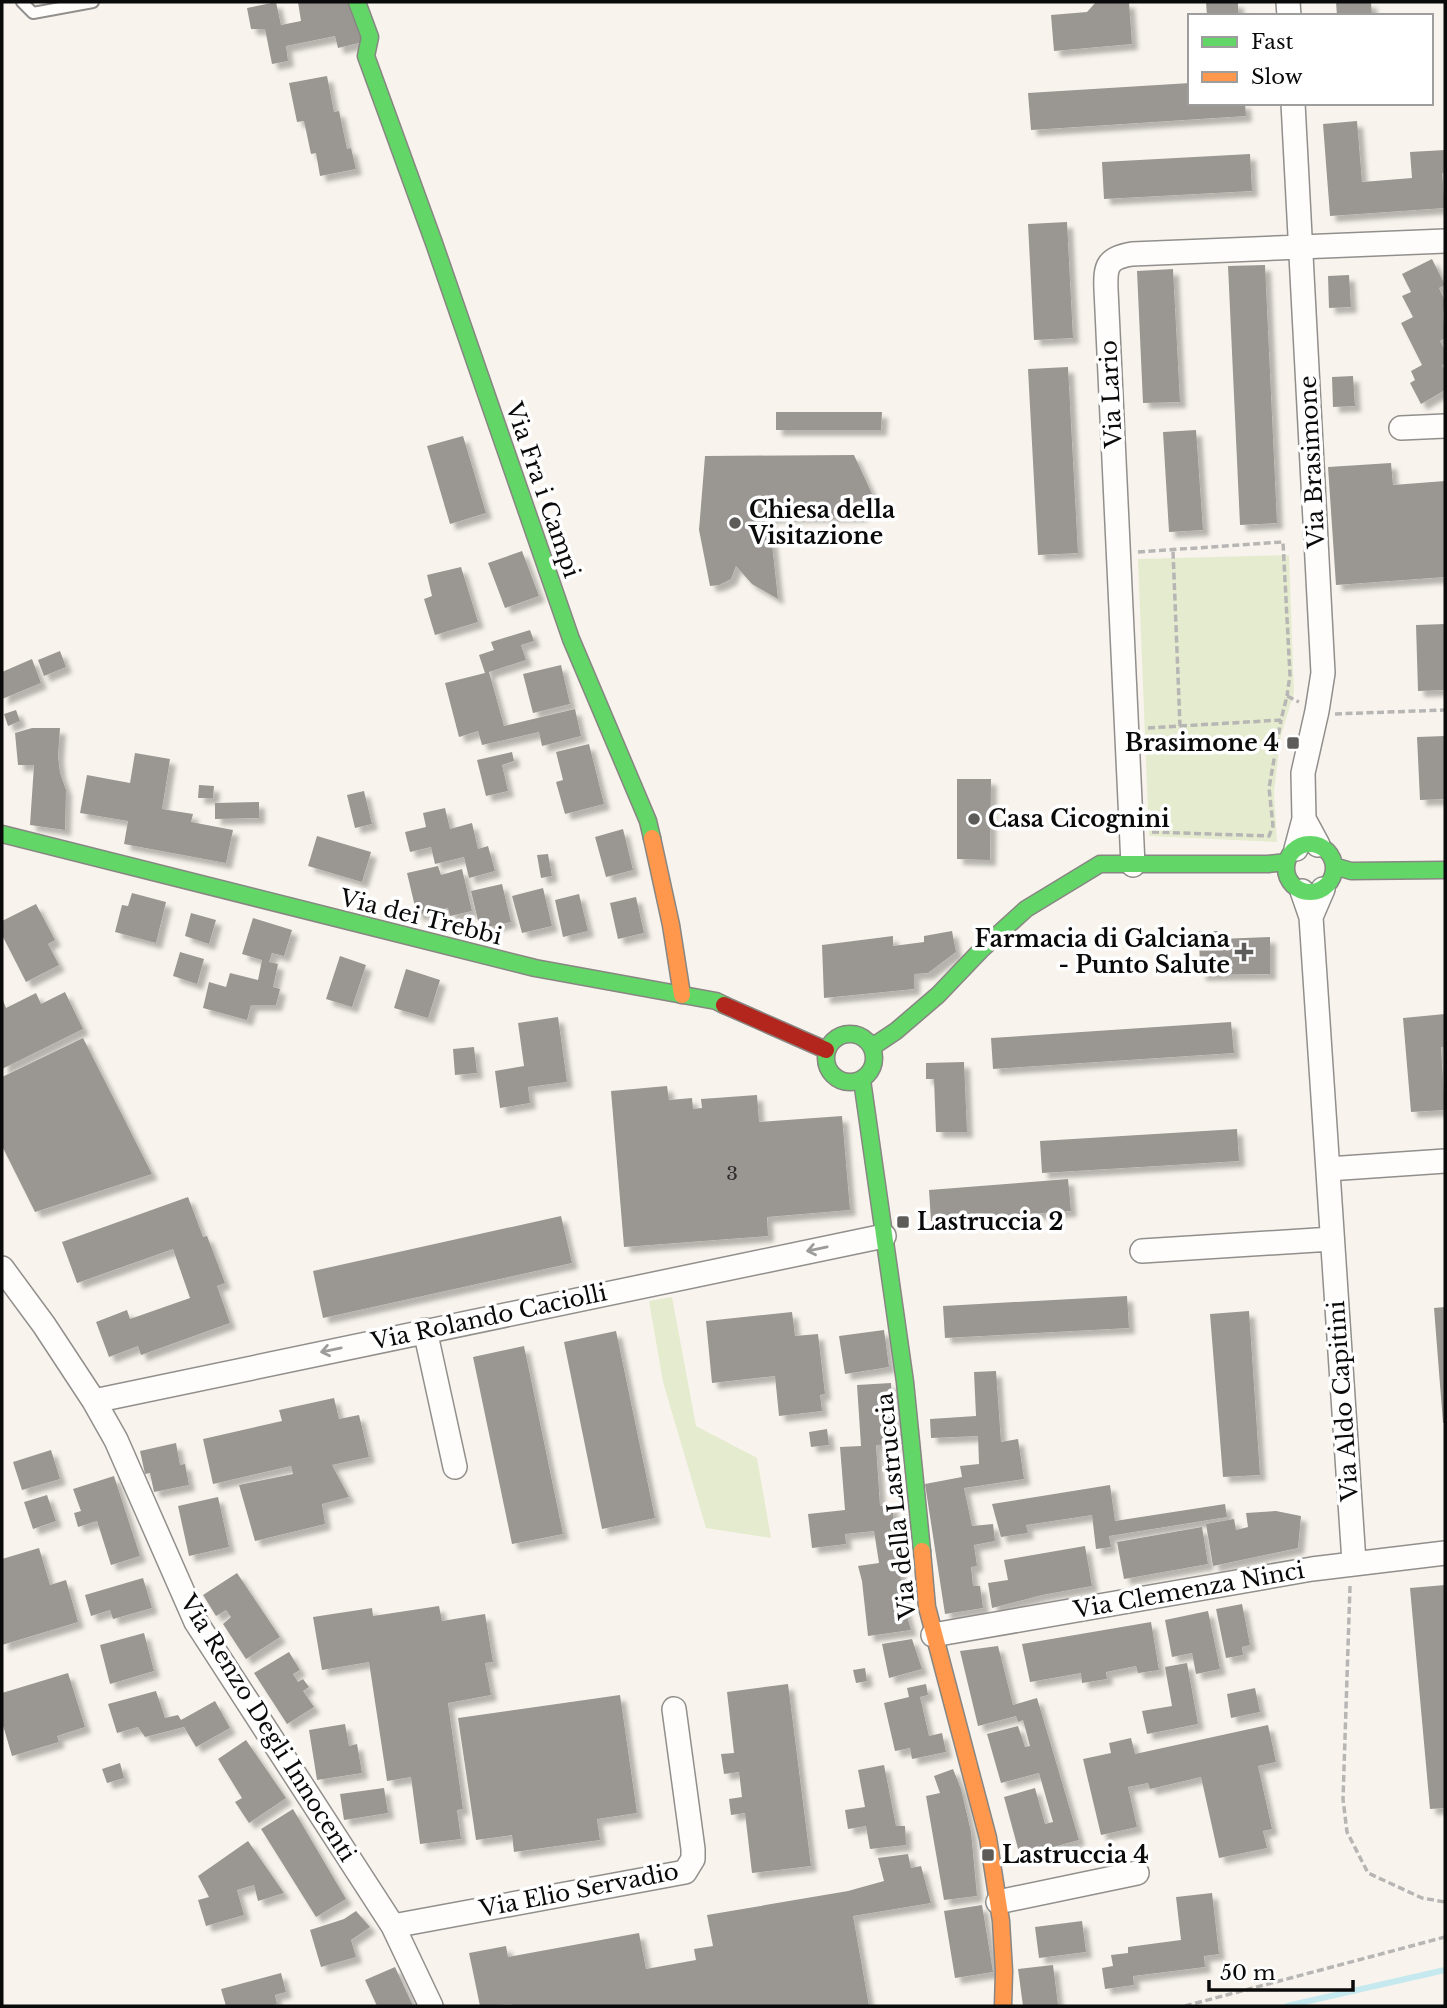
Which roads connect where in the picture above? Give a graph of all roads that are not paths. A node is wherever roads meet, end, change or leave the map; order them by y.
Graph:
1 (22, 2) edge
2 (93, 2) edge
3 (357, 2) edge
4 (1293, 105) edge
5 (1445, 241) edge
6 (1300, 247) junction
7 (1445, 426) edge
8 (1401, 428) dead end
9 (2, 834) edge
10 (1297, 857) junction
11 (1133, 864) junction
12 (1445, 870) edge
13 (1323, 881) junction
14 (682, 995) junction
15 (872, 1047) junction
16 (826, 1050) junction
17 (862, 1080) junction
18 (1445, 1161) edge
19 (1328, 1168) junction
20 (884, 1236) junction
21 (1332, 1238) junction
22 (1142, 1251) dead end
23 (2, 1268) edge
24 (425, 1330) junction
25 (94, 1401) junction
26 (455, 1467) dead end
27 (1445, 1553) edge
28 (1353, 1563) junction
29 (933, 1635) junction
30 (674, 1709) dead end
31 (1137, 1874) dead end
32 (998, 1902) junction
33 (393, 1926) junction
34 (431, 2006) edge
35 (1003, 2006) edge

1 - 2 lane
3 - 14 street, Via Fra i Campi
4 - 6 street, Via Brasimone
5 - 6 street, Via Lario
6 - 10 street, Via Brasimone
6 - 11 street, Via Lario
7 - 8 street
9 - 14 street, Via dei Trebbi
10 - 11 street
10 - 13 street
10 - 13 street
11 - 15 street
12 - 13 street
13 - 19 street, Via Aldo Capitini
14 - 16 street, Via dei Trebbi
15 - 16 street
15 - 17 street
16 - 17 street
17 - 20 street, Via della Lastruccia
18 - 19 street
19 - 21 street, Via Aldo Capitini
20 -> 24 street, Via Rolando Caciolli
20 - 29 street, Via della Lastruccia
21 - 22 street
21 - 28 street, Via Aldo Capitini
23 - 25 street, Via Renzo Degli Innocenti
24 -> 25 street, Via Rolando Caciolli
24 - 26 street
25 - 33 street, Via Renzo Degli Innocenti
27 - 28 street, Via Clemenza Ninci
28 - 29 street, Via Clemenza Ninci
29 - 32 street, Via della Lastruccia
30 - 33 street, Via Elio Servadio
31 - 32 street
32 - 35 street, Via della Lastruccia
33 - 34 street, Via Renzo Degli Innocenti

